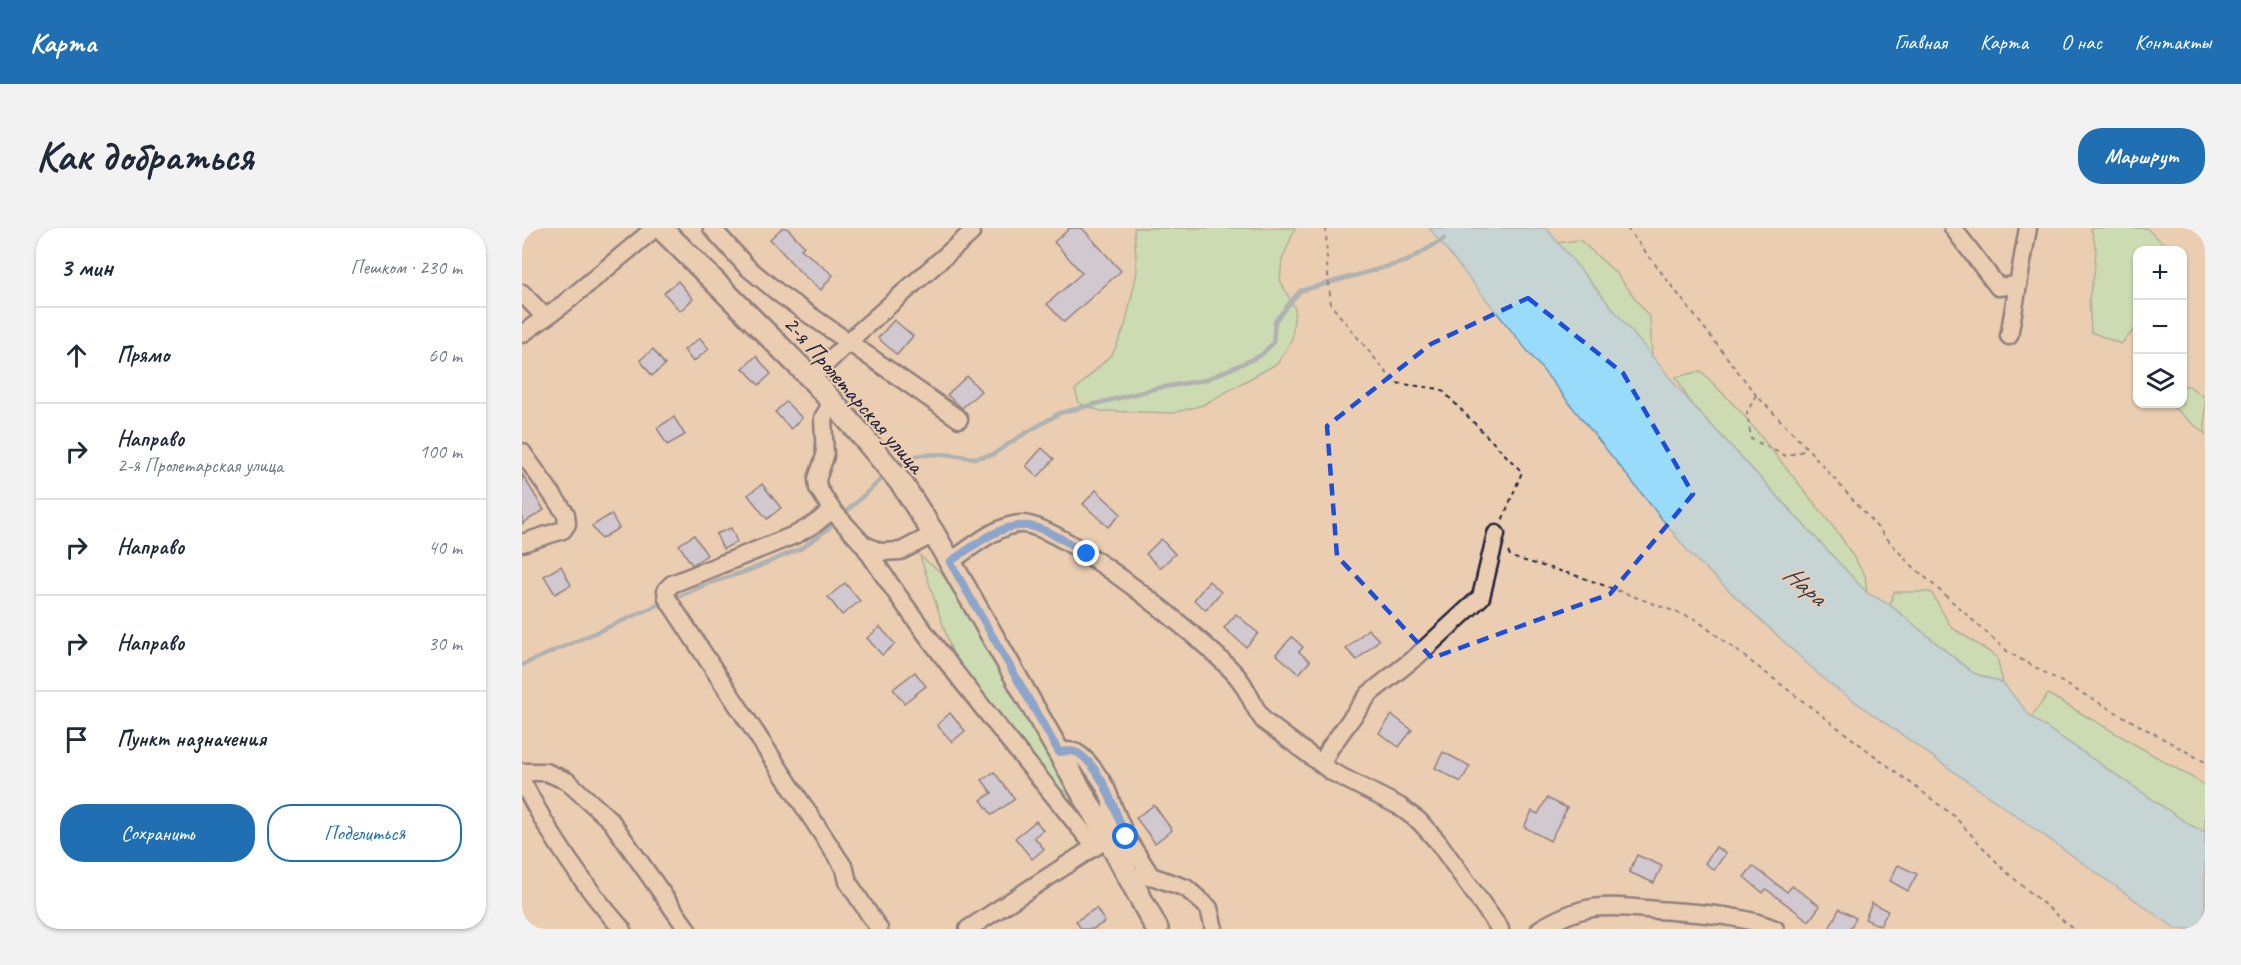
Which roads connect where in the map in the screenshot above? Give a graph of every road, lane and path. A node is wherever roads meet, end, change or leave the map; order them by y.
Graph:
1 (655, 228) edge
2 (661, 228) edge
3 (712, 228) edge
4 (1326, 228) edge
5 (1627, 228) edge
6 (1953, 228) edge
7 (2028, 228) edge
8 (971, 233) dead end
9 (2018, 285) junction
10 (522, 293) edge
11 (545, 317) junction
12 (522, 334) edge
13 (2009, 336) dead end
14 (849, 341) junction
15 (811, 378) junction
16 (1756, 395) junction
17 (832, 402) junction
18 (959, 419) dead end
19 (1809, 450) junction
20 (522, 452) edge
21 (832, 510) junction
22 (934, 534) junction
23 (1496, 534) junction
24 (522, 543) edge
25 (862, 544) junction
26 (950, 562) junction
27 (1059, 752) junction
28 (2205, 762) edge
29 (1322, 764) junction
30 (522, 772) edge
31 (522, 781) edge
32 (1111, 802) junction
33 (1101, 836) junction
34 (1151, 876) junction
35 (1129, 878) junction
36 (1696, 921) edge
37 (622, 929) edge
38 (687, 929) edge
39 (879, 929) edge
40 (968, 929) edge
41 (1157, 929) edge
42 (1214, 929) edge
43 (1500, 929) edge
44 (1540, 929) edge
45 (1775, 929) edge
46 (2073, 929) edge

1 - 11 street
2 - 15 main road, 2-я Пролетарская улица
3 - 14 street
4 - 23 path
5 - 16 path
6 - 9 street
7 - 9 street
8 - 14 street
9 - 13 street
10 - 11 street
11 - 12 street
14 - 15 street
14 - 18 street
15 - 17 main road, 2-я Пролетарская улица
16 - 19 path
16 - 19 path
17 - 21 street
17 - 22 main road, 2-я Пролетарская улица
19 - 28 path
20 - 24 street
21 - 25 street
21 - 39 street
22 - 25 street
22 - 26 main road, 2-я Пролетарская улица
23 - 29 street
23 - 46 path
25 - 33 street
26 - 27 main road, 2-я Пролетарская улица
26 - 29 street
27 - 32 street
27 - 33 main road, 2-я Пролетарская улица
29 - 43 street
30 - 38 street
31 - 37 street
32 - 33 street
32 - 34 street
33 - 35 main road, 2-я Пролетарская улица
33 - 40 street
34 - 35 street
34 - 42 street
35 - 41 main road, 2-я Пролетарская улица
36 - 44 street
36 - 45 street

